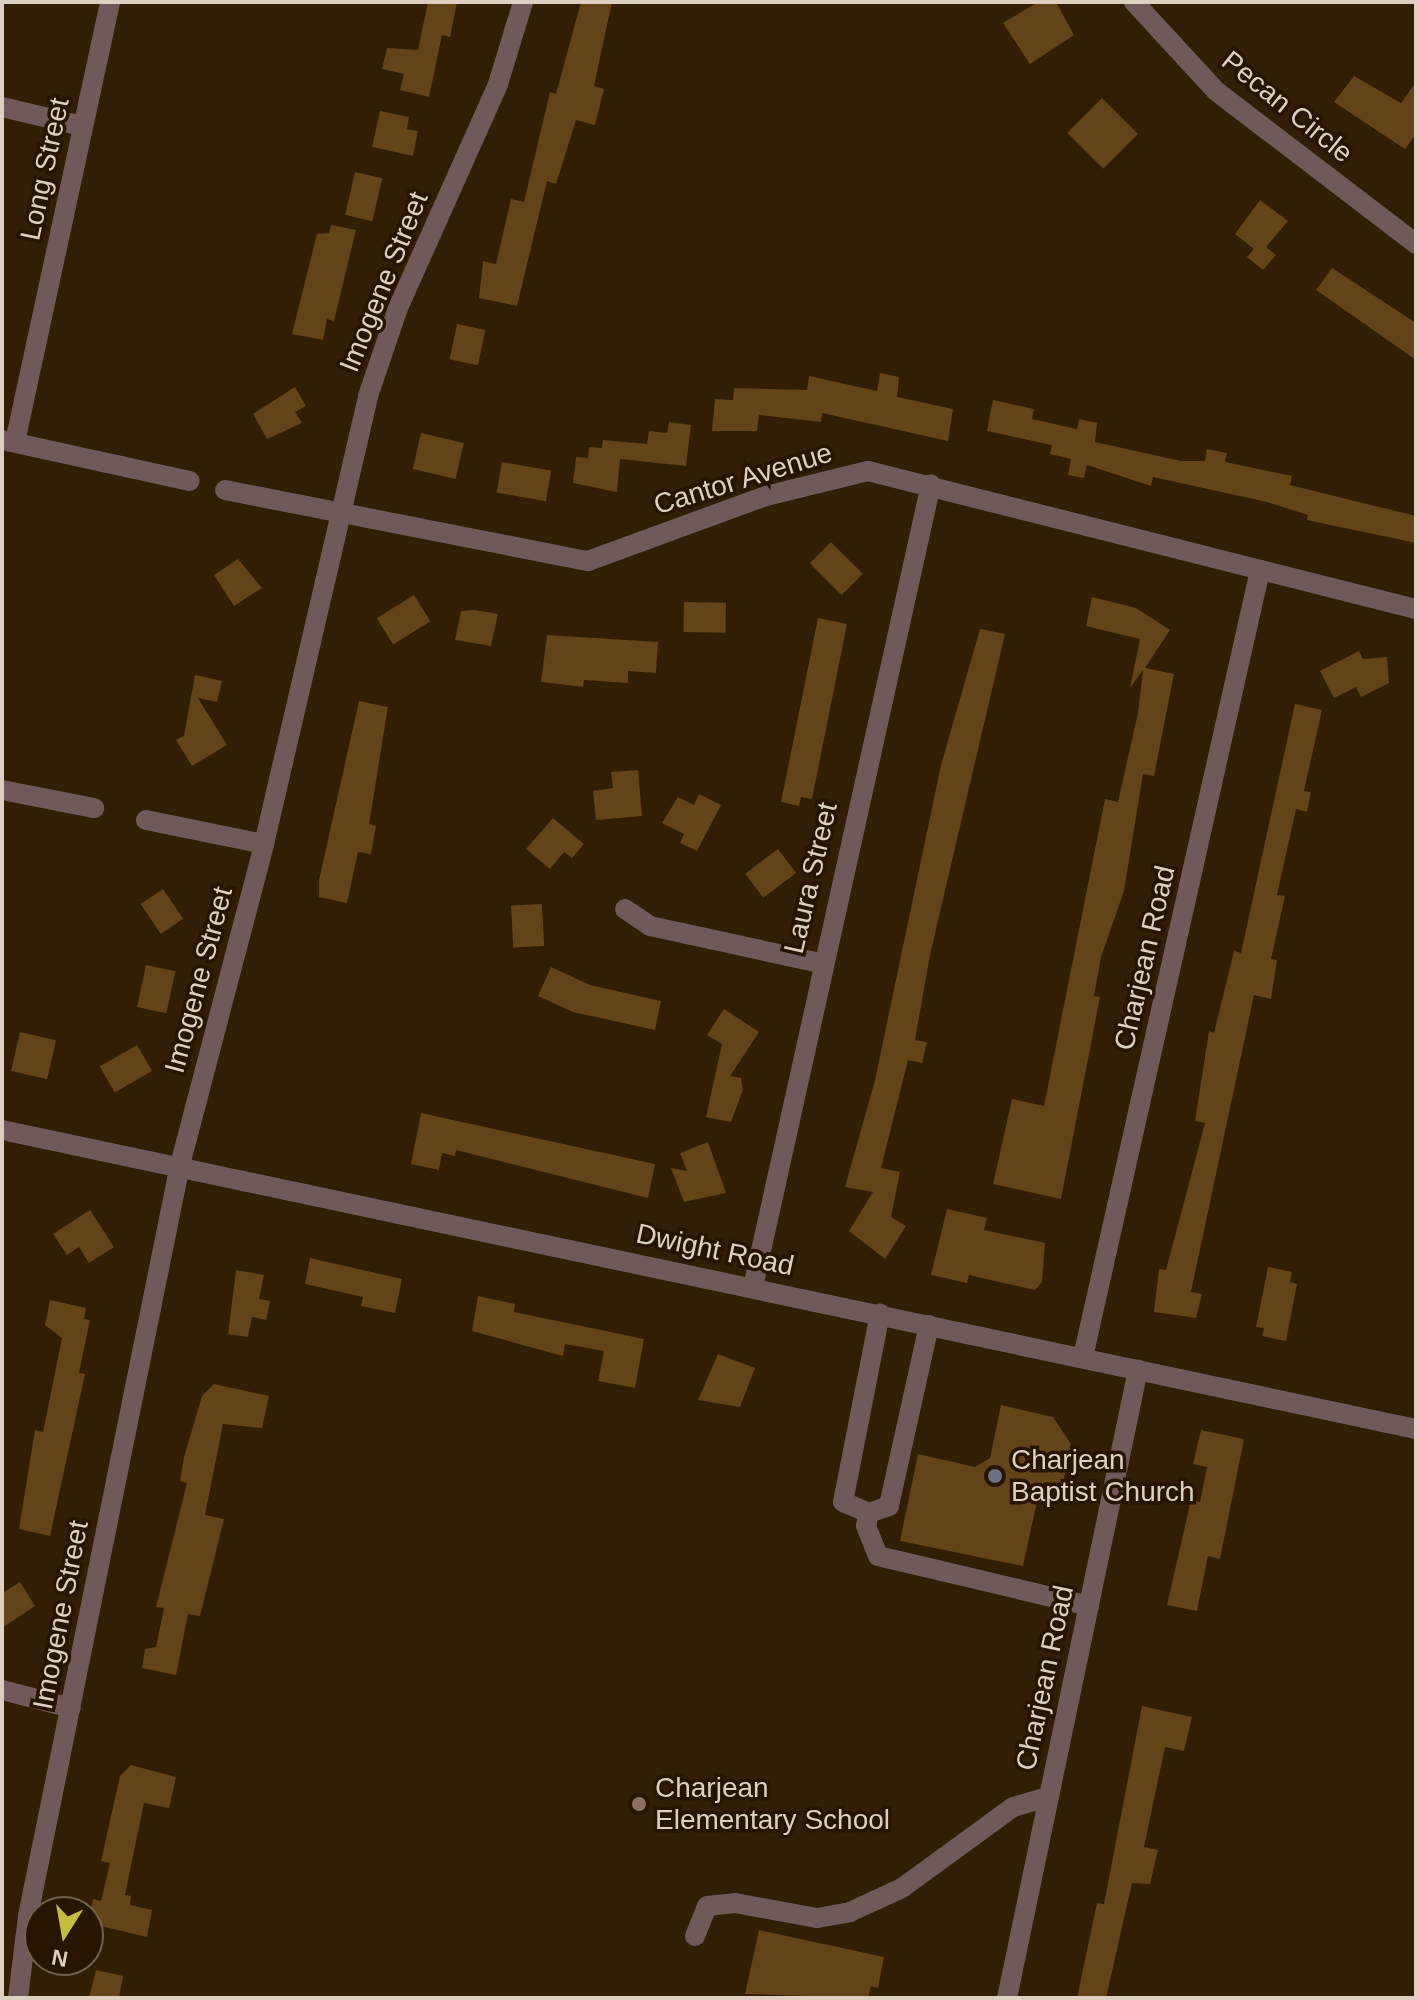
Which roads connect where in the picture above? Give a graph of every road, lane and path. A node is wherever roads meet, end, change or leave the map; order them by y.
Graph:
1 (110, 2) edge
2 (523, 2) edge
3 (1134, 2) edge
4 (2, 107) edge
5 (82, 126) junction
6 (1416, 244) edge
7 (9, 441) edge
8 (190, 481) dead end
9 (931, 484) junction
10 (225, 490) dead end
11 (339, 515) junction
12 (1260, 570) junction
13 (1416, 609) edge
14 (2, 790) edge
15 (94, 808) dead end
16 (146, 820) dead end
17 (264, 844) junction
18 (625, 909) dead end
19 (820, 963) junction
20 (2, 1130) edge
21 (180, 1165) junction
22 (753, 1287) junction
23 (880, 1314) junction
24 (929, 1325) junction
25 (1083, 1357) junction
26 (1138, 1370) junction
27 (1416, 1429) edge
28 (869, 1513) junction
29 (1089, 1606) junction
30 (2, 1690) edge
31 (71, 1708) junction
32 (1049, 1797) junction
33 (695, 1936) dead end
34 (18, 1998) edge
35 (1007, 1998) edge

1 - 5 street, Long Street
2 - 11 street, Imogene Street
3 - 6 street, Pecan Circle
4 - 5 street
5 - 7 street, Long Street
7 - 8 street
9 - 11 street, Cantor Avenue
9 - 12 street, Cantor Avenue
9 - 19 street, Laura Street
10 - 11 street, Cantor Avenue
11 - 17 street, Imogene Street
12 - 13 street, Cantor Avenue
12 - 25 street, Charjean Road
14 - 15 street
16 - 17 street
17 - 21 street, Imogene Street
18 - 19 street
19 - 22 street, Laura Street
20 - 21 street, Dwight Road
21 - 22 street, Dwight Road
21 - 31 street, Imogene Street
22 - 23 street, Dwight Road
23 - 24 street, Dwight Road
23 - 28 street
24 - 25 street, Dwight Road
24 - 28 street
25 - 26 street, Dwight Road
26 - 27 street, Dwight Road
26 - 29 street, Charjean Road
28 - 29 street
29 - 32 street, Charjean Road
30 - 31 street
31 - 34 street, Imogene Street
32 - 33 street
32 - 35 street, Charjean Road

